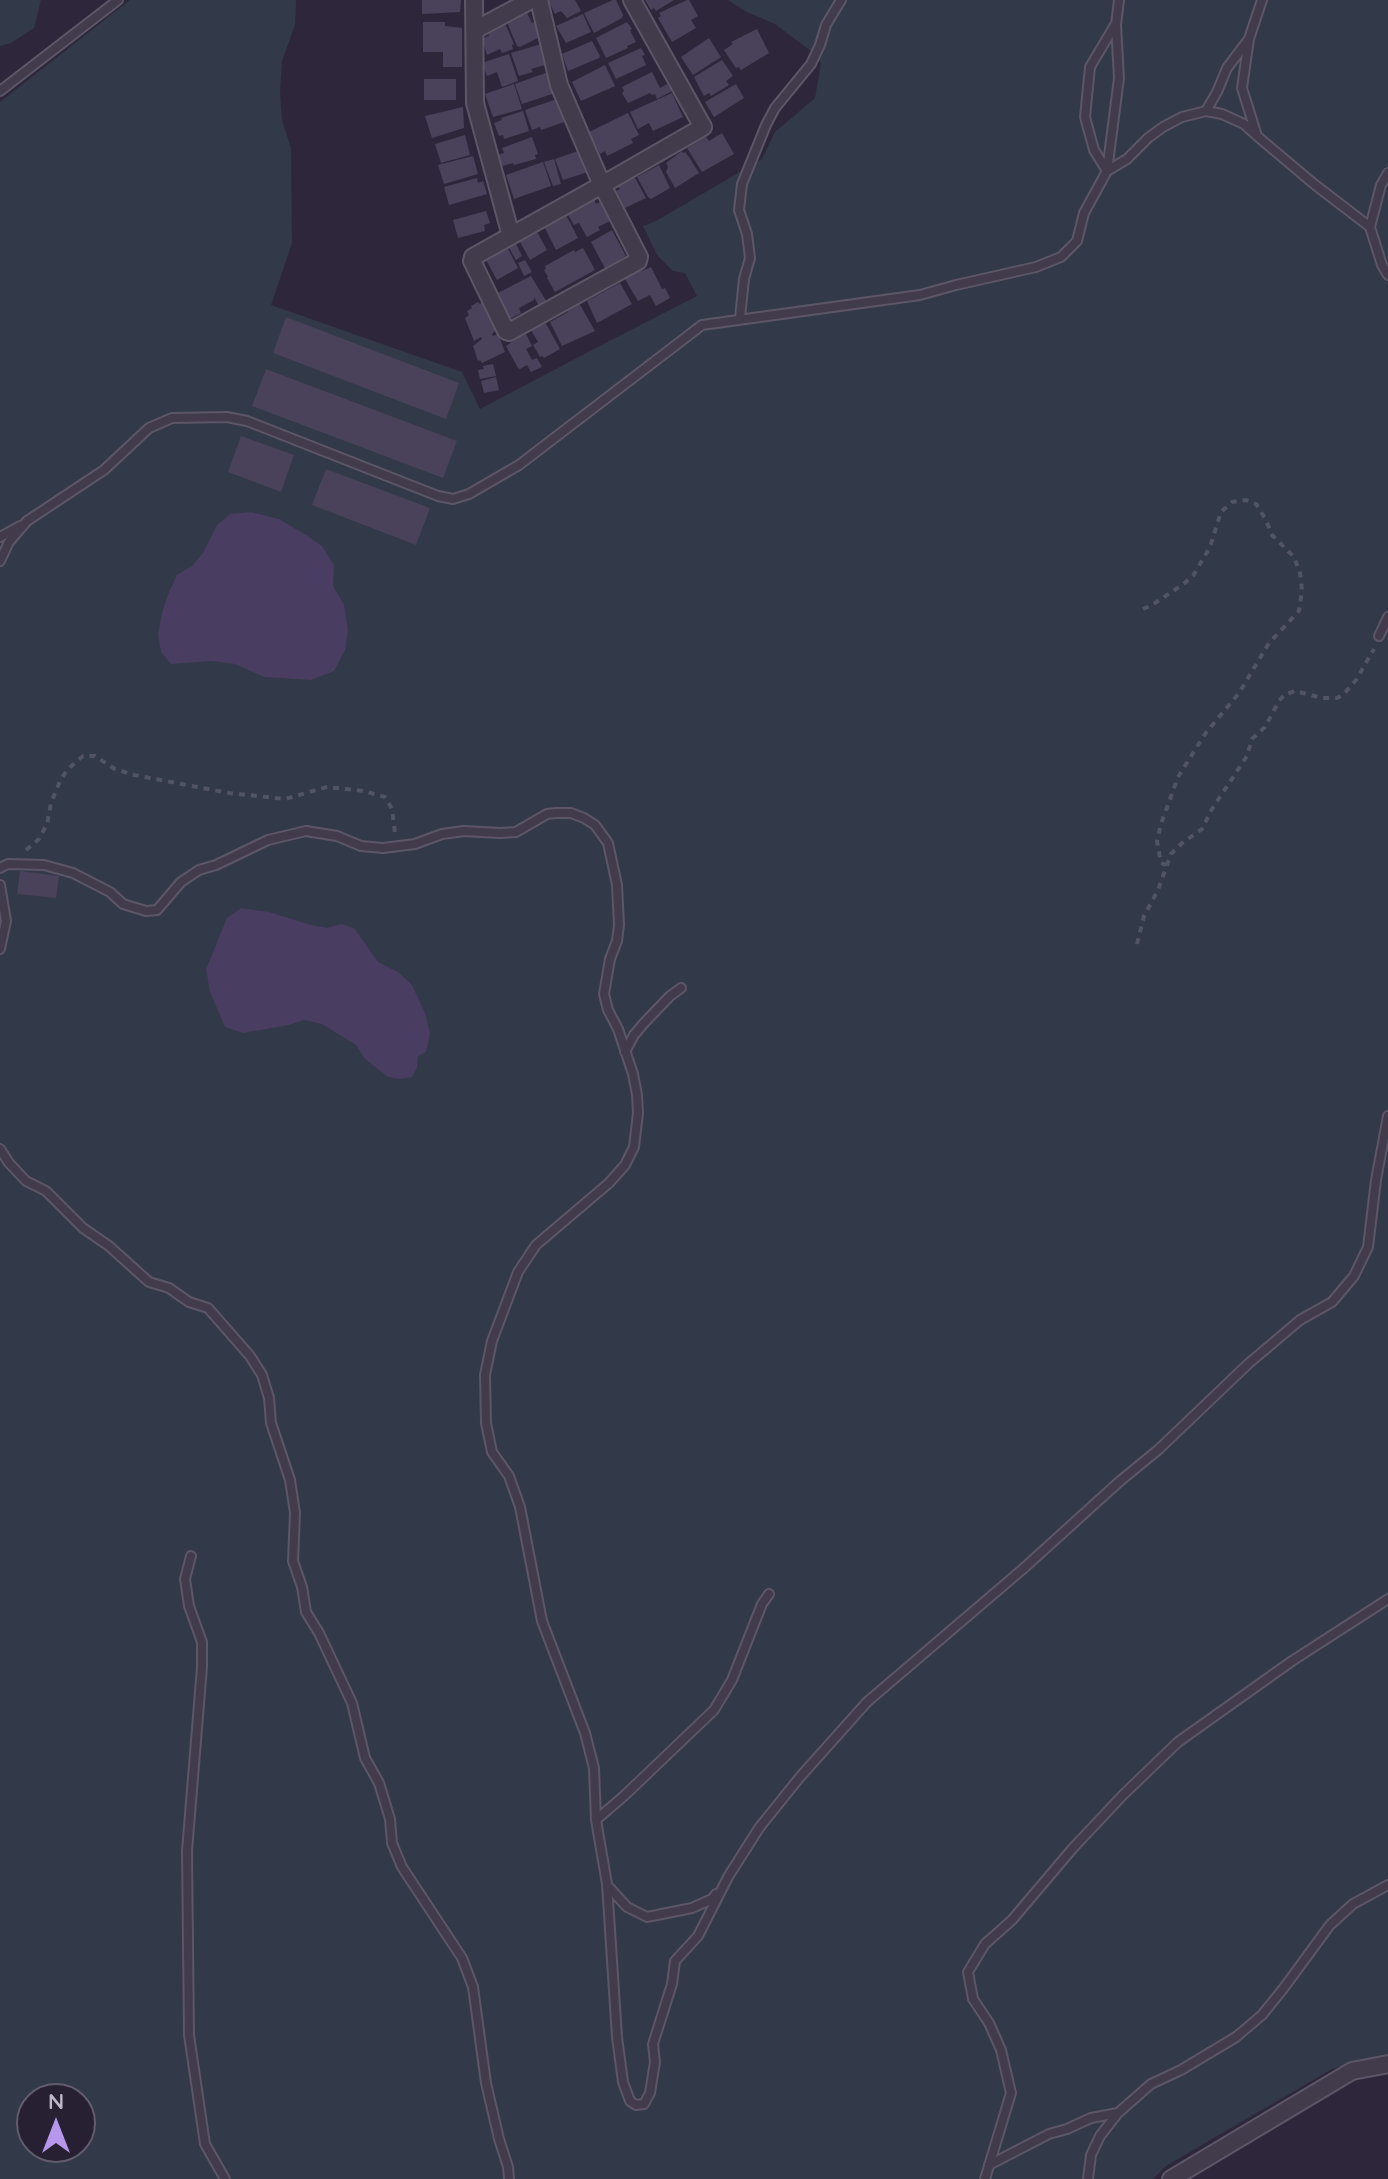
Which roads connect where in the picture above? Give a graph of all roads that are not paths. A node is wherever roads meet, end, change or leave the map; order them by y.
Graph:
1 (118, 0) edge
2 (474, 0) edge
3 (531, 0) edge
4 (539, 0) edge
5 (632, 0) edge
6 (841, 0) edge
7 (1119, 0) edge
8 (1262, 0) edge
9 (1116, 25) junction
10 (475, 30) junction
11 (1249, 39) junction
12 (0, 91) edge
13 (1206, 111) junction
14 (1257, 136) junction
15 (1107, 171) junction
16 (1388, 173) edge
17 (602, 185) junction
18 (1370, 227) junction
19 (511, 236) junction
20 (1388, 275) edge
21 (740, 318) junction
22 (27, 521) junction
23 (0, 537) edge
24 (0, 561) edge
25 (1388, 617) edge
26 (1379, 636) road end
27 (4, 866) edge
28 (0, 885) edge
29 (0, 949) edge
30 (681, 988) dead end
31 (625, 1052) junction
32 (1388, 1116) edge
33 (0, 1149) edge
34 (191, 1556) dead end
35 (769, 1594) dead end
36 (1388, 1599) edge
37 (596, 1820) junction
38 (728, 1877) junction
39 (607, 1884) junction
40 (1388, 1885) edge
41 (1388, 2064) edge
42 (1118, 2113) junction
43 (987, 2174) edge
44 (225, 2179) edge
45 (509, 2179) edge
46 (1088, 2179) edge
47 (1171, 2179) edge

1 - 12 lane
2 - 10 street
3 - 10 street
4 - 17 street
5 - 17 street
6 - 21 lane
7 - 9 lane
8 - 11 lane
9 - 15 lane
9 - 15 lane
10 - 19 street
11 - 13 lane
11 - 14 lane
13 - 14 lane
13 - 15 lane
14 - 18 lane
15 - 21 lane
16 - 18 lane
17 - 19 street
17 - 19 street
18 - 20 lane
21 - 22 lane
22 - 23 lane
22 - 24 lane
25 - 26 lane
27 - 31 lane
28 - 29 lane
30 - 31 lane
31 - 37 lane
32 - 38 lane
33 - 45 lane
34 - 44 lane
35 - 37 lane
36 - 43 lane
37 - 39 lane
38 - 39 lane
38 - 39 lane
40 - 42 lane
41 - 47 street
42 - 43 lane
42 - 46 lane

